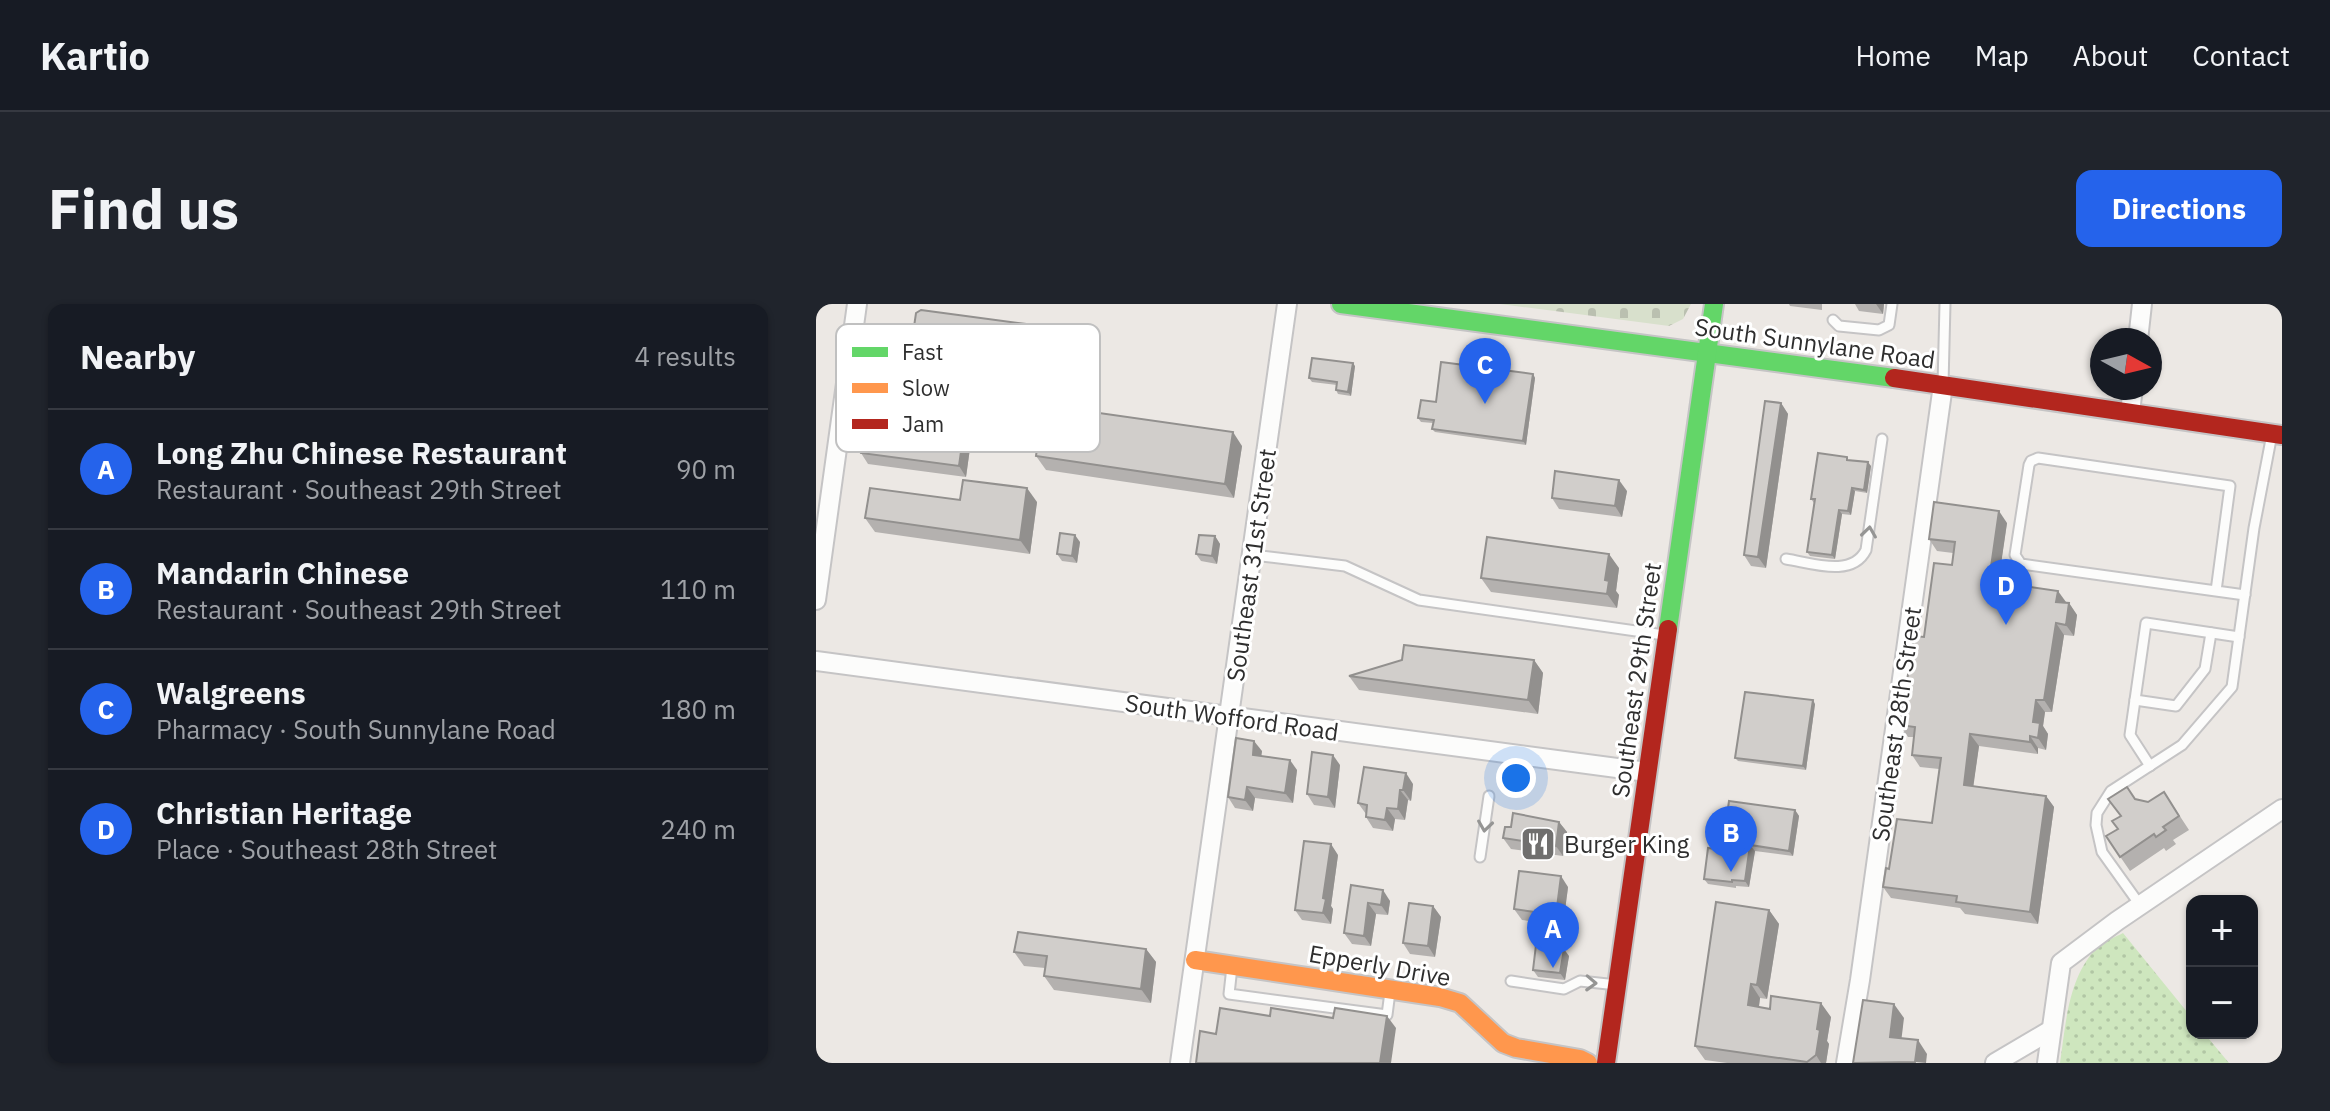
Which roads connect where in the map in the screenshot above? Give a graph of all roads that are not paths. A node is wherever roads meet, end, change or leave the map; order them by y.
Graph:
1 (857, 304) edge
2 (1287, 304) edge
3 (1341, 304) edge
4 (1714, 304) edge
5 (1892, 304) edge
6 (1945, 304) edge
7 (2142, 304) edge
8 (1833, 320) dead end
9 (854, 324) edge
10 (2139, 328) edge
11 (1707, 353) junction
12 (1943, 385) junction
13 (2132, 400) edge
14 (2130, 412) junction
15 (2277, 434) edge
16 (1882, 439) dead end
17 (836, 452) edge
18 (1253, 555) junction
19 (1786, 559) dead end
20 (2216, 591) junction
21 (2245, 595) junction
22 (816, 600) edge
23 (2211, 633) junction
24 (1667, 635) junction
25 (2239, 637) junction
26 (816, 661) edge
27 (2135, 700) junction
28 (1229, 718) junction
29 (2150, 766) junction
30 (1647, 772) junction
31 (1489, 796) dead end
32 (2282, 809) edge
33 (1480, 857) dead end
34 (2140, 905) junction
35 (1195, 960) junction
36 (1232, 966) junction
37 (1284, 973) junction
38 (1511, 981) dead end
39 (1347, 982) junction
40 (1617, 985) junction
41 (1391, 989) junction
42 (1280, 1001) junction
43 (1343, 1009) junction
44 (2051, 1030) junction
45 (1180, 1063) edge
46 (1588, 1063) edge
47 (1606, 1063) edge
48 (1846, 1063) edge
49 (1995, 1063) edge
50 (2047, 1063) edge

1 - 9 street
2 - 18 street, Southeast 31st Street
3 - 11 main road, South Sunnylane Road
4 - 11 main road, Southeast 29th Street
5 - 8 lane
6 - 12 lane
7 - 10 street
11 - 12 main road, South Sunnylane Road
11 - 24 main road, Southeast 29th Street
12 - 14 main road, South Sunnylane Road
12 - 48 street, Southeast 28th Street
13 - 14 street
14 - 15 main road, South Sunnylane Road
15 - 21 lane
19 -> 16 lane
17 - 22 street
18 - 24 lane
18 - 28 street, Southeast 31st Street
20 - 20 lane
20 - 21 lane
21 - 25 lane
23 - 25 lane
23 - 27 lane
23 - 27 lane
24 - 30 main road, Southeast 29th Street
25 - 29 lane
26 - 28 street, South Wofford Road
27 - 29 lane
28 - 30 street, South Wofford Road
28 - 35 street, Southeast 31st Street
29 - 34 lane
30 - 40 main road, Southeast 29th Street
31 -> 33 lane
32 - 34 street
34 - 44 street
35 - 36 main road, Epperly Drive
35 - 45 street, Southeast 31st Street
36 - 37 main road, Epperly Drive
36 - 42 lane
37 - 39 main road, Epperly Drive
37 - 42 lane
38 -> 40 lane
39 - 41 main road, Epperly Drive
39 - 43 lane
40 - 47 main road, Southeast 29th Street
41 - 43 lane
41 - 46 main road, Epperly Drive
42 - 43 lane
44 - 49 street
44 - 50 street

